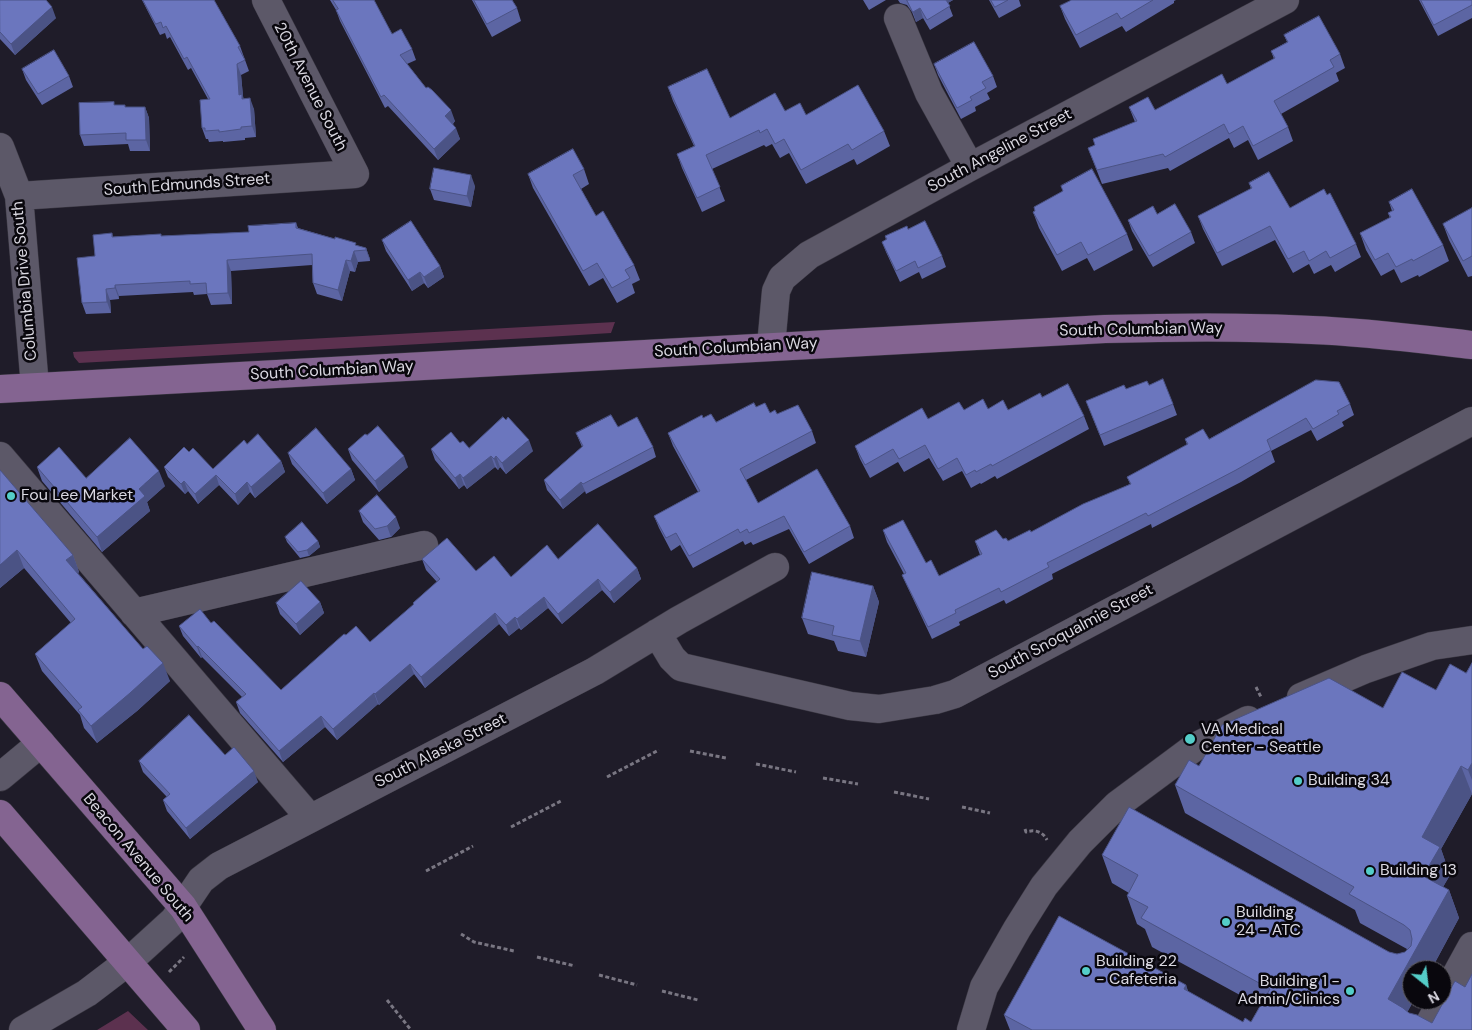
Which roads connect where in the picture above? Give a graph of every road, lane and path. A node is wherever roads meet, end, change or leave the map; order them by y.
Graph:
1 (266, 0) edge
2 (1285, 0) edge
3 (898, 18) dead end
4 (0, 147) edge
5 (970, 167) junction
6 (354, 174) joint
7 (19, 196) junction
8 (771, 346) junction
9 (1472, 346) edge
10 (35, 387) junction
11 (0, 389) edge
12 (1472, 421) edge
13 (0, 456) edge
14 (424, 545) dead end
15 (775, 567) dead end
16 (134, 613) junction
17 (657, 632) junction
18 (1472, 640) edge
19 (0, 696) edge
20 (41, 743) junction
21 (659, 750) dead end
22 (690, 751) dead end
23 (726, 758) dead end
24 (756, 764) dead end
25 (796, 772) dead end
26 (0, 776) edge
27 (607, 777) dead end
28 (823, 778) dead end
29 (858, 784) dead end
30 (894, 792) dead end
31 (929, 799) dead end
32 (561, 801) dead end
33 (1117, 805) junction
34 (962, 807) dead end
35 (990, 813) dead end
36 (0, 814) edge
37 (310, 818) junction
38 (1143, 819) edge
39 (511, 826) dead end
40 (1025, 829) dead end
41 (473, 846) dead end
42 (1049, 846) dead end
43 (426, 871) dead end
44 (183, 907) junction
45 (461, 934) dead end
46 (1472, 946) edge
47 (514, 951) dead end
48 (185, 956) dead end
49 (537, 957) dead end
50 (128, 961) junction
51 (575, 966) dead end
52 (599, 975) dead end
53 (164, 978) dead end
54 (637, 985) dead end
55 (662, 991) dead end
56 (387, 1000) dead end
57 (698, 1000) dead end
58 (1427, 1028) edge
59 (23, 1030) edge
60 (186, 1030) edge
61 (262, 1030) edge
62 (411, 1030) edge
63 (971, 1030) edge

1 - 6 street, 20th Avenue South
2 - 5 street, South Angeline Street
3 - 5 street
4 - 7 street, Columbia Drive South
5 - 8 street, South Angeline Street
6 - 7 street, South Edmunds Street
7 - 10 street, Columbia Drive South
8 - 9 main road, South Columbian Way
8 - 10 main road, South Columbian Way
10 - 11 main road, South Columbian Way
12 - 17 street, South Snoqualmie Street
13 - 16 street
14 - 16 street
15 - 17 street, South Alaska Street
16 - 37 street
17 - 37 street, South Alaska Street
18 - 33 street
19 - 20 main road, Beacon Avenue South
20 - 26 street
20 - 44 main road, Beacon Avenue South
21 - 27 path
22 - 23 path
24 - 25 path
28 - 29 path
30 - 31 path
32 - 39 path
33 - 38 street
33 - 63 street
34 - 35 path
36 - 50 main road
37 - 44 street, South Alaska Street
40 - 42 path
41 - 43 path
44 - 50 street, South Alaska Street
44 - 61 main road, Beacon Avenue South
45 - 47 path
46 - 58 street
48 - 53 path
49 - 51 path
50 - 59 street, South Alaska Street
50 - 60 main road
52 - 54 path
55 - 57 path
56 - 62 path

